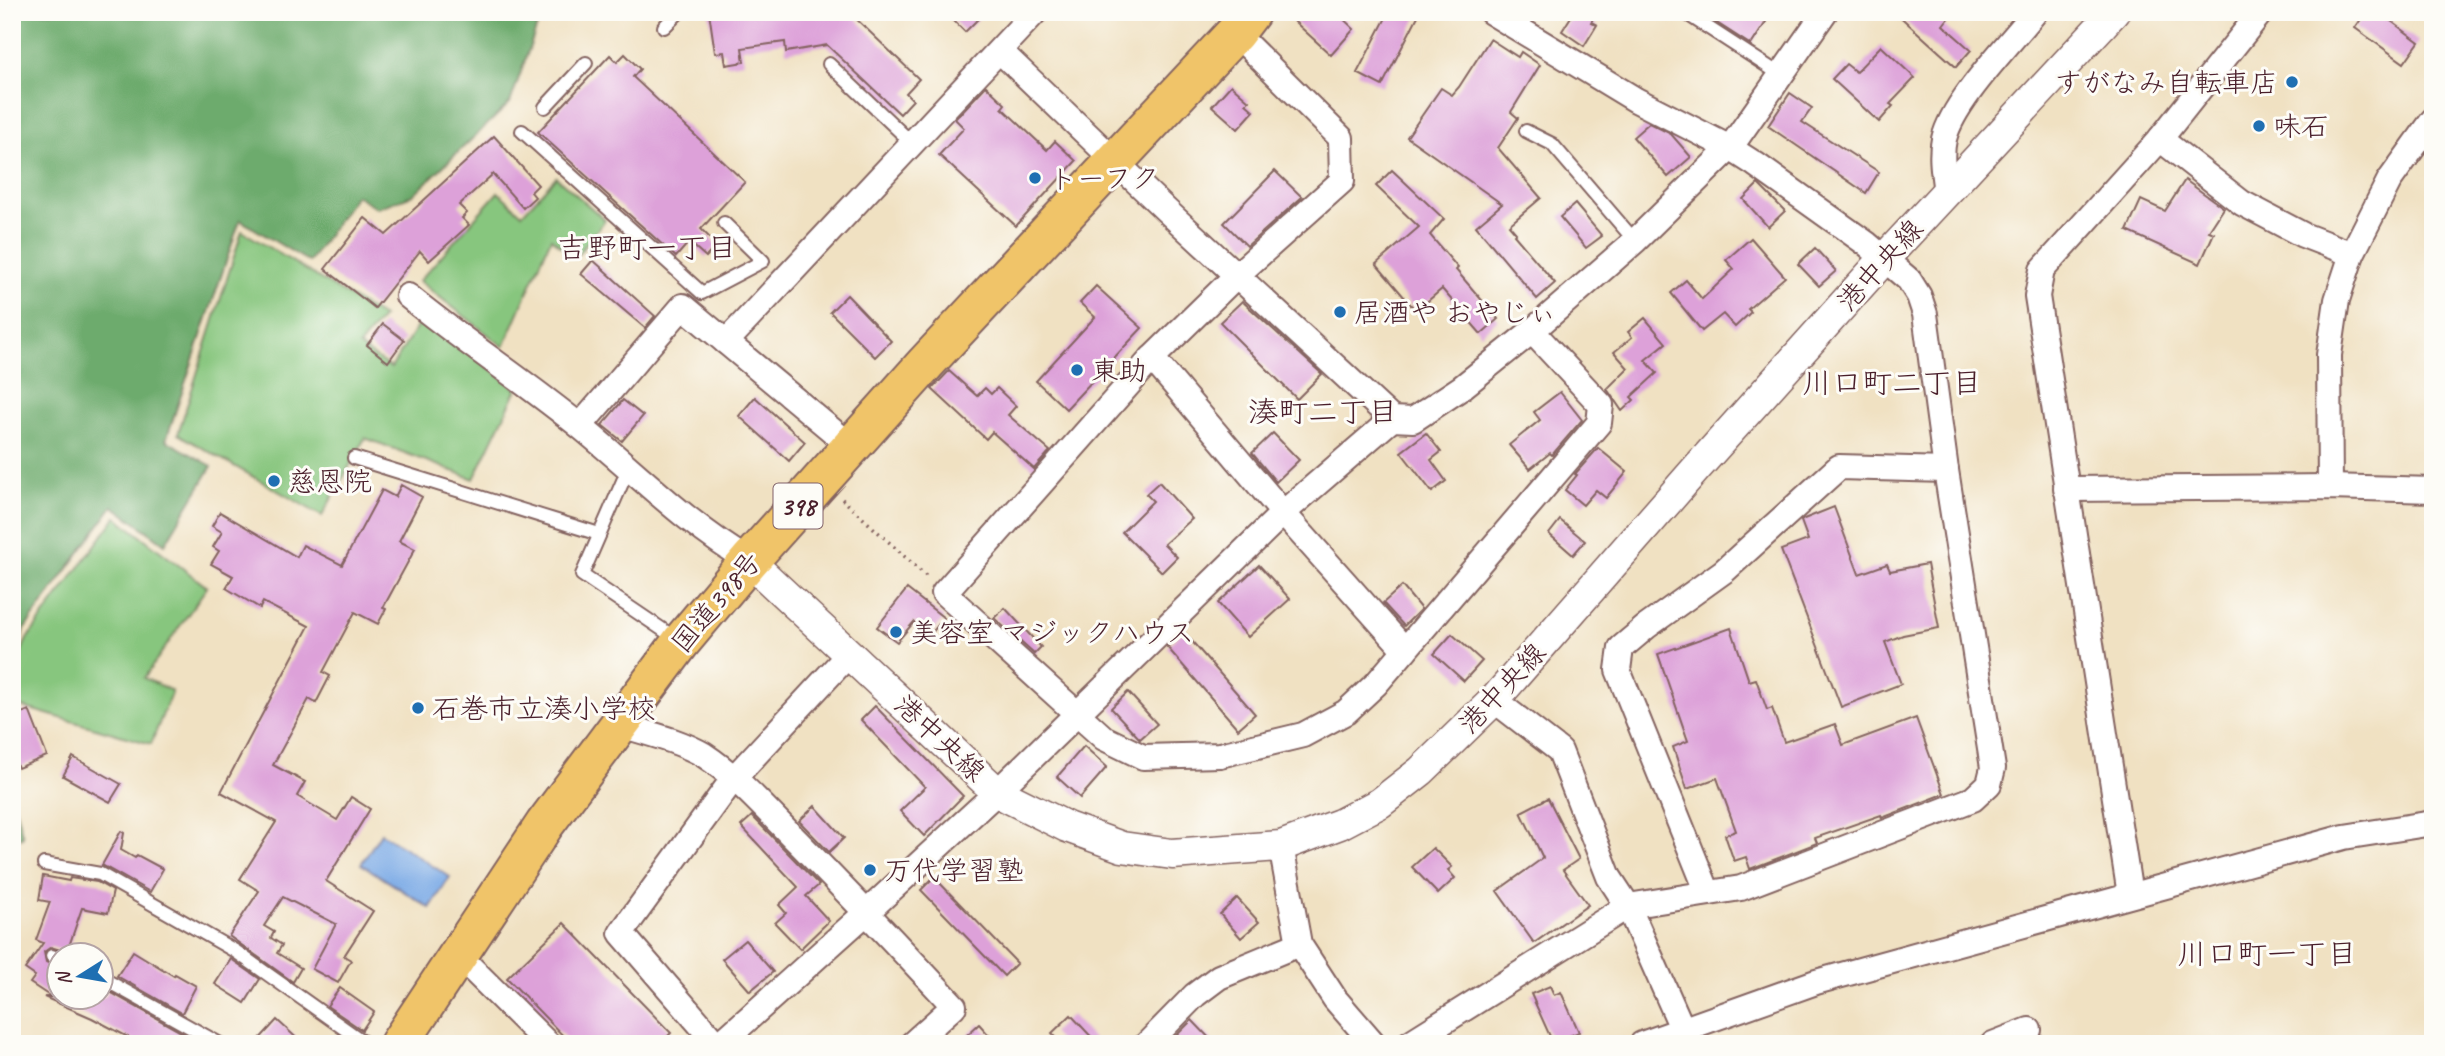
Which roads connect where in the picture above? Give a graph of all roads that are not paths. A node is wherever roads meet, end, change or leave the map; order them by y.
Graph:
1 (678, 12) edge
2 (1035, 12) edge
3 (1491, 12) edge
4 (1684, 12) edge
5 (1825, 12) edge
6 (2035, 12) edge
7 (2114, 12) edge
8 (2261, 12) edge
9 (1243, 22) edge
10 (664, 27) dead end
11 (1000, 51) junction
12 (586, 63) dead end
13 (829, 64) dead end
14 (1781, 75) junction
15 (545, 107) dead end
16 (2433, 121) edge
17 (522, 131) dead end
18 (1526, 131) dead end
19 (2160, 139) junction
20 (912, 143) junction
21 (1730, 148) junction
22 (1115, 159) junction
23 (1946, 193) junction
24 (724, 223) dead end
25 (1635, 241) junction
26 (2352, 254) junction
27 (1884, 259) junction
28 (1238, 274) junction
29 (408, 296) dead end
30 (1532, 331) junction
31 (726, 342) junction
32 (1152, 358) junction
33 (1392, 419) junction
34 (580, 426) junction
35 (852, 447) junction
36 (354, 458) dead end
37 (629, 467) junction
38 (1945, 470) junction
39 (2330, 487) junction
40 (2066, 488) junction
41 (2433, 490) edge
42 (1283, 513) junction
43 (599, 534) junction
44 (749, 561) junction
45 (681, 642) junction
46 (1405, 650) junction
47 (849, 654) junction
48 (1494, 700) junction
49 (1076, 715) junction
50 (618, 724) junction
51 (733, 779) junction
52 (997, 792) junction
53 (2433, 823) edge
54 (1281, 846) junction
55 (44, 864) dead end
56 (1708, 893) junction
57 (2130, 895) junction
58 (1628, 906) junction
59 (867, 912) junction
60 (1299, 944) junction
61 (459, 956) junction
62 (116, 986) edge
63 (1682, 1028) junction
64 (2029, 1030) dead end
65 (220, 1044) edge
66 (366, 1044) edge
67 (399, 1044) edge
68 (548, 1044) edge
69 (718, 1044) edge
70 (912, 1044) edge
71 (1147, 1044) edge
72 (1374, 1044) edge
73 (1408, 1044) edge
74 (1642, 1044) edge
75 (1993, 1044) edge

1 - 10 lane
2 - 11 street
3 - 21 street
4 - 14 lane
5 - 14 street
6 - 23 street
7 - 23 street, 港中央線
8 - 19 street
9 - 22 highway, 国道398号 / 398
9 - 28 street
11 - 20 street
11 - 22 street
12 - 15 lane
13 - 20 lane
14 - 21 street
16 - 26 street
17 - 24 lane
18 - 25 lane
19 - 26 street
19 - 40 street
20 - 31 street
21 - 25 street
21 - 27 street
22 - 28 street
22 - 35 highway, 国道398号 / 398
23 - 27 street, 港中央線
25 - 30 street
26 - 39 street
27 - 38 street
27 - 48 street, 港中央線
28 - 32 street
28 - 33 street
29 - 34 street
30 - 33 street
30 - 46 street
31 - 34 street
31 - 35 street
32 - 42 street
32 - 49 street
33 - 42 street
34 - 37 street
35 - 44 highway, 国道398号 / 398
36 - 43 lane
37 - 43 lane
37 - 44 street
38 - 56 street
38 - 56 street
39 - 40 street
39 - 41 street
40 - 57 street
42 - 46 street
42 - 49 street
43 - 45 lane
44 - 45 highway, 国道398号 / 398
44 - 47 street, 港中央線
45 - 50 highway, 国道398号 / 398
46 - 49 street
47 - 51 street
47 - 52 street, 港中央線
48 - 54 street, 港中央線
48 - 58 street
49 - 52 street
50 - 51 street
50 - 61 highway, 国道398号 / 398
51 - 59 street
51 - 69 street
52 - 54 street, 港中央線
52 - 59 street
53 - 57 street
54 - 60 street
55 - 66 lane
56 - 58 street
57 - 63 street
58 - 63 street
58 - 73 street
59 - 69 street
59 - 70 street
60 - 71 street
60 - 72 street
61 - 67 highway, 国道398号 / 398
61 - 68 street
62 - 65 lane
63 - 74 street
64 - 75 street

